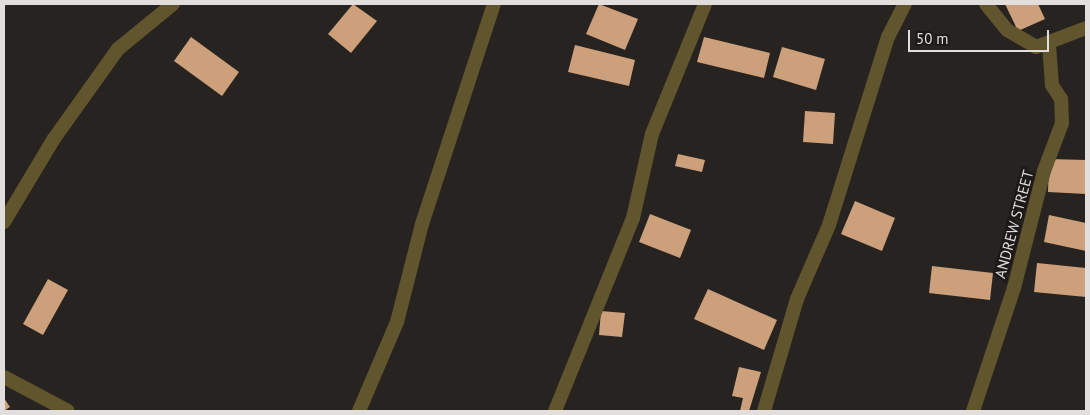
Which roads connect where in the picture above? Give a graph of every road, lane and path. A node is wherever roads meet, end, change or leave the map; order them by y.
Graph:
1 (173, 4) edge
2 (494, 4) edge
3 (705, 4) edge
4 (905, 4) edge
5 (986, 4) edge
6 (1086, 28) edge
7 (1049, 45) junction
8 (4, 222) edge
9 (4, 377) edge
10 (68, 411) edge
11 (359, 411) edge
12 (555, 411) edge
13 (764, 411) edge
14 (973, 411) edge

1 - 8 street
2 - 11 street
3 - 12 street
4 - 13 street
5 - 7 street
6 - 7 street
7 - 14 street, ANDREW STREET
9 - 10 street

